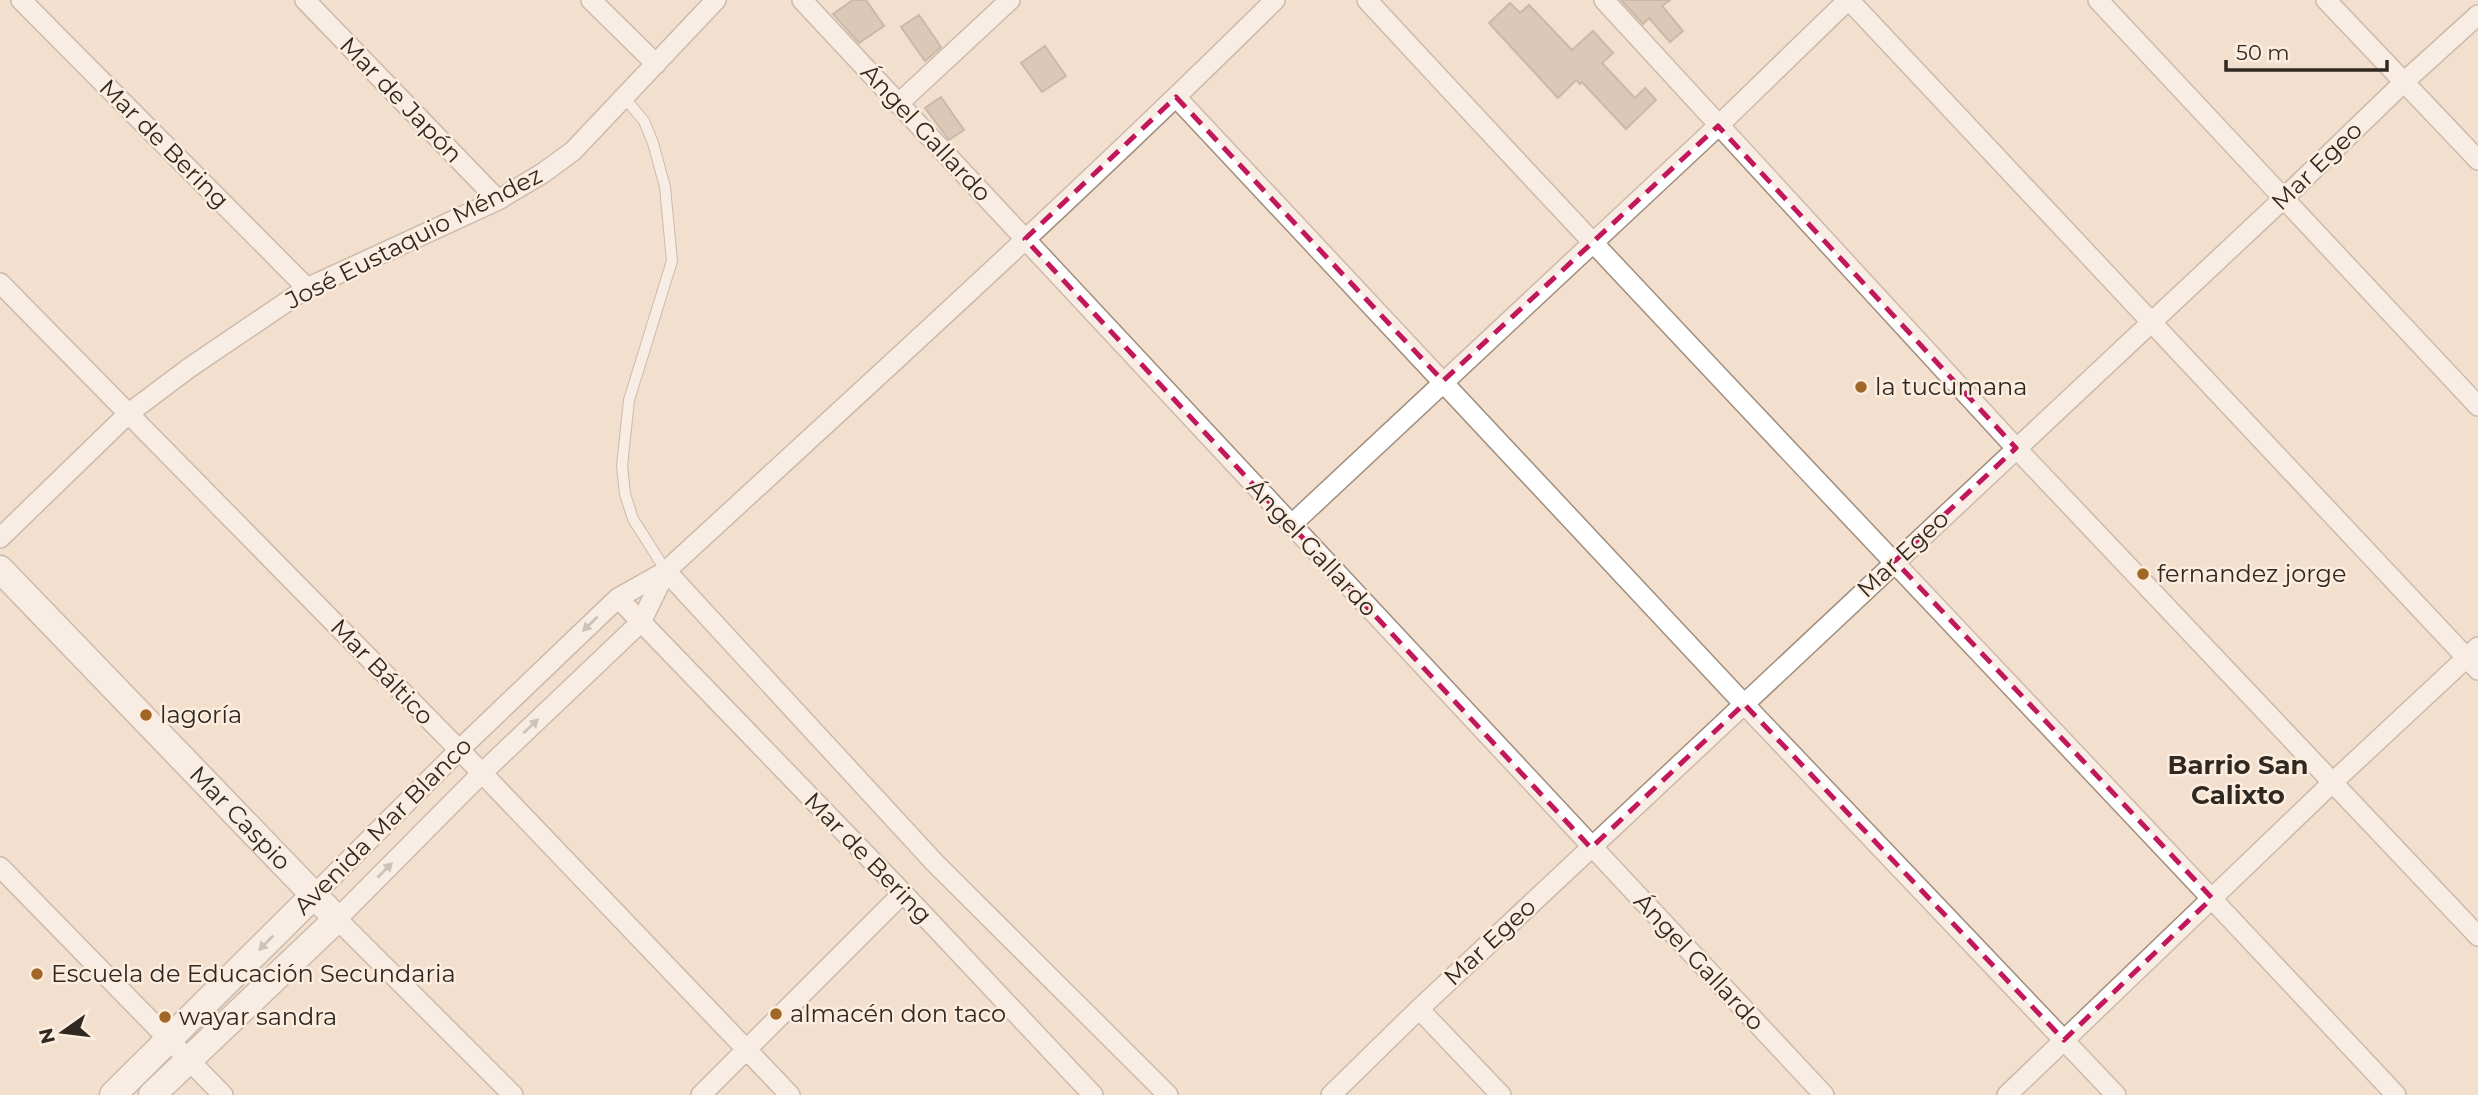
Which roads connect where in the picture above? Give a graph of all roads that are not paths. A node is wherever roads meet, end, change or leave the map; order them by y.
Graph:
1 (21, 0) edge
2 (305, 0) edge
3 (592, 0) edge
4 (716, 0) edge
5 (802, 0) edge
6 (1010, 0) edge
7 (1275, 0) edge
8 (1367, 0) edge
9 (1604, 0) edge
10 (1848, 0) edge
11 (2098, 0) edge
12 (2326, 0) edge
13 (2478, 15) edge
14 (656, 64) junction
15 (2404, 82) junction
16 (624, 97) junction
17 (1177, 97) junction
18 (898, 104) junction
19 (1718, 126) junction
20 (2478, 160) edge
21 (2283, 199) junction
22 (498, 200) junction
23 (1026, 240) junction
24 (1591, 242) junction
25 (0, 283) edge
26 (307, 288) junction
27 (2152, 321) junction
28 (1443, 381) junction
29 (2478, 406) edge
30 (129, 413) junction
31 (2016, 448) junction
32 (1291, 525) junction
33 (0, 538) edge
34 (1895, 561) junction
35 (0, 569) edge
36 (666, 571) junction
37 (618, 598) junction
38 (641, 622) junction
39 (2474, 658) edge
40 (1744, 704) junction
41 (459, 750) junction
42 (482, 773) junction
43 (2332, 783) junction
44 (1591, 848) junction
45 (0, 867) edge
46 (903, 893) junction
47 (314, 895) junction
48 (2212, 898) junction
49 (337, 919) junction
50 (2478, 936) edge
51 (1419, 1009) junction
52 (169, 1039) junction
53 (2064, 1040) junction
54 (746, 1051) junction
55 (188, 1059) junction
56 (113, 1095) edge
57 (152, 1095) edge
58 (223, 1095) edge
59 (513, 1095) edge
60 (701, 1095) edge
61 (790, 1095) edge
62 (1093, 1095) edge
63 (1168, 1095) edge
64 (1331, 1095) edge
65 (1501, 1095) edge
66 (1824, 1095) edge
67 (2007, 1095) edge
68 (2116, 1095) edge
69 (2396, 1095) edge

1 - 26 street, Mar de Bering
2 - 22 street, Mar de Japón
3 - 14 street
4 - 14 street, José Eustaquio Méndez
5 - 18 street, Ángel Gallardo
6 - 18 street
7 - 17 street
8 - 24 street
9 - 19 street
10 - 19 street
10 - 27 street
11 - 21 street
12 - 15 street
13 - 15 street, Mar Egeo
14 - 16 street, José Eustaquio Méndez
15 - 20 street
15 - 21 street, Mar Egeo
16 - 22 street, José Eustaquio Méndez
16 - 36 lane
17 - 23 street
17 - 28 street
18 - 23 street, Ángel Gallardo
19 - 24 street
19 - 31 street
21 - 27 street, Mar Egeo
21 - 29 street
22 - 26 street, José Eustaquio Méndez
23 - 32 street, Ángel Gallardo
23 - 36 street
24 - 28 street
24 - 34 street
25 - 30 street, Mar Báltico
26 - 30 street, José Eustaquio Méndez
27 - 31 street, Mar Egeo
27 - 39 street
28 - 32 street
28 - 40 street
30 - 33 street, José Eustaquio Méndez
30 - 41 street, Mar Báltico
31 - 34 street, Mar Egeo
31 - 43 street
32 - 44 street, Ángel Gallardo
34 - 40 street, Mar Egeo
34 - 48 street
35 - 47 street, Mar Caspio
36 - 37 street, Avenida Mar Blanco
36 - 38 street
36 - 63 street
37 - 38 street, Mar de Bering
37 -> 41 street, Avenida Mar Blanco
42 -> 38 street, Avenida Mar Blanco
38 - 46 street, Mar de Bering
39 - 43 street
40 - 44 street, Mar Egeo
40 - 53 street
41 - 42 street, Mar Báltico
41 - 47 street, Avenida Mar Blanco
49 -> 42 street, Avenida Mar Blanco
42 - 54 street, Mar Báltico
43 - 48 street
43 - 50 street
44 - 51 street, Mar Egeo
44 - 66 street, Ángel Gallardo
45 - 52 street
46 - 54 street
46 - 62 street, Mar de Bering
47 - 49 street, Mar Caspio
47 -> 52 street, Avenida Mar Blanco
48 - 53 street
48 - 69 street
49 - 55 street, Avenida Mar Blanco
49 - 59 street, Mar Caspio
51 - 64 street, Mar Egeo
51 - 65 street
52 - 55 street
52 - 56 street, Avenida Mar Blanco
53 - 67 street
53 - 68 street
54 - 60 street
54 - 61 street, Mar Báltico
55 - 57 street, Avenida Mar Blanco
55 - 58 street

